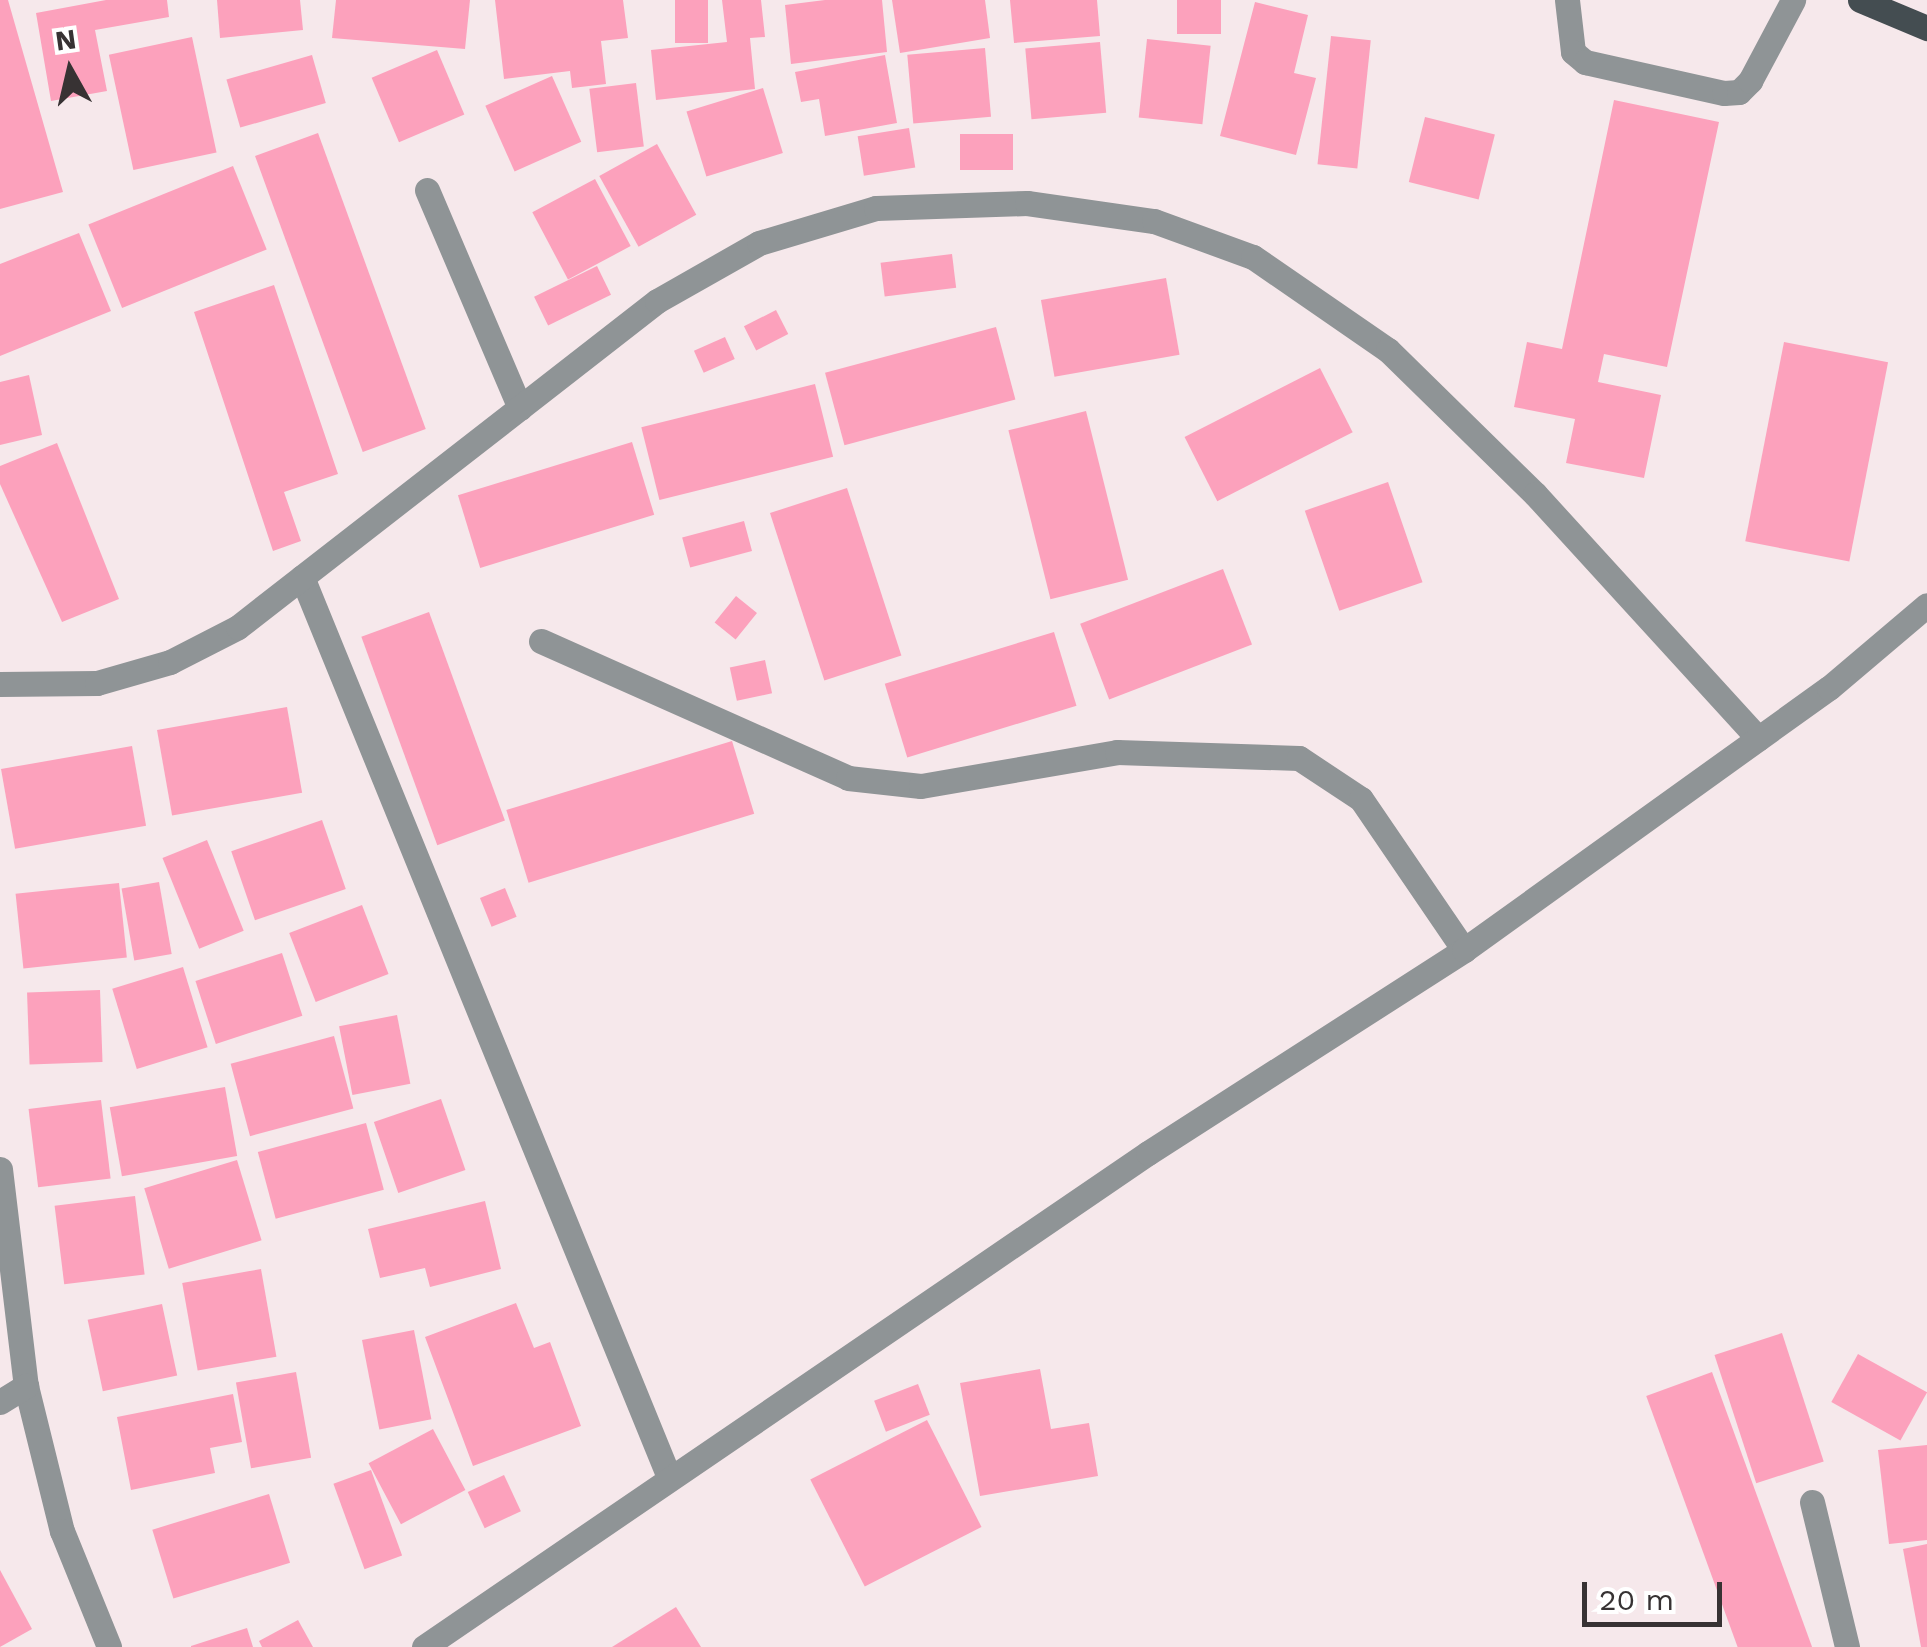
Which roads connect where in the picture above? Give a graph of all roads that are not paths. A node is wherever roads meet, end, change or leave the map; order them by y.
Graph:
1 (1567, 0) edge
2 (1793, 0) edge
3 (1860, 0) edge
4 (1927, 28) edge
5 (427, 190) dead end
6 (520, 408) junction
7 (302, 577) junction
8 (1927, 605) edge
9 (542, 641) dead end
10 (0, 684) edge
11 (1758, 738) junction
12 (1464, 950) junction
13 (0, 1169) edge
14 (26, 1386) junction
15 (0, 1402) edge
16 (669, 1477) junction
17 (1812, 1502) dead end
18 (109, 1647) edge
19 (424, 1647) edge
20 (1848, 1647) edge

1 - 2 street
3 - 4 main road
5 - 6 street
6 - 7 street
6 - 11 street
7 - 10 street
7 - 16 street
8 - 11 street
9 - 12 street
11 - 12 street
12 - 16 street
13 - 14 street
14 - 15 street
14 - 18 street
16 - 19 street
17 - 20 street

